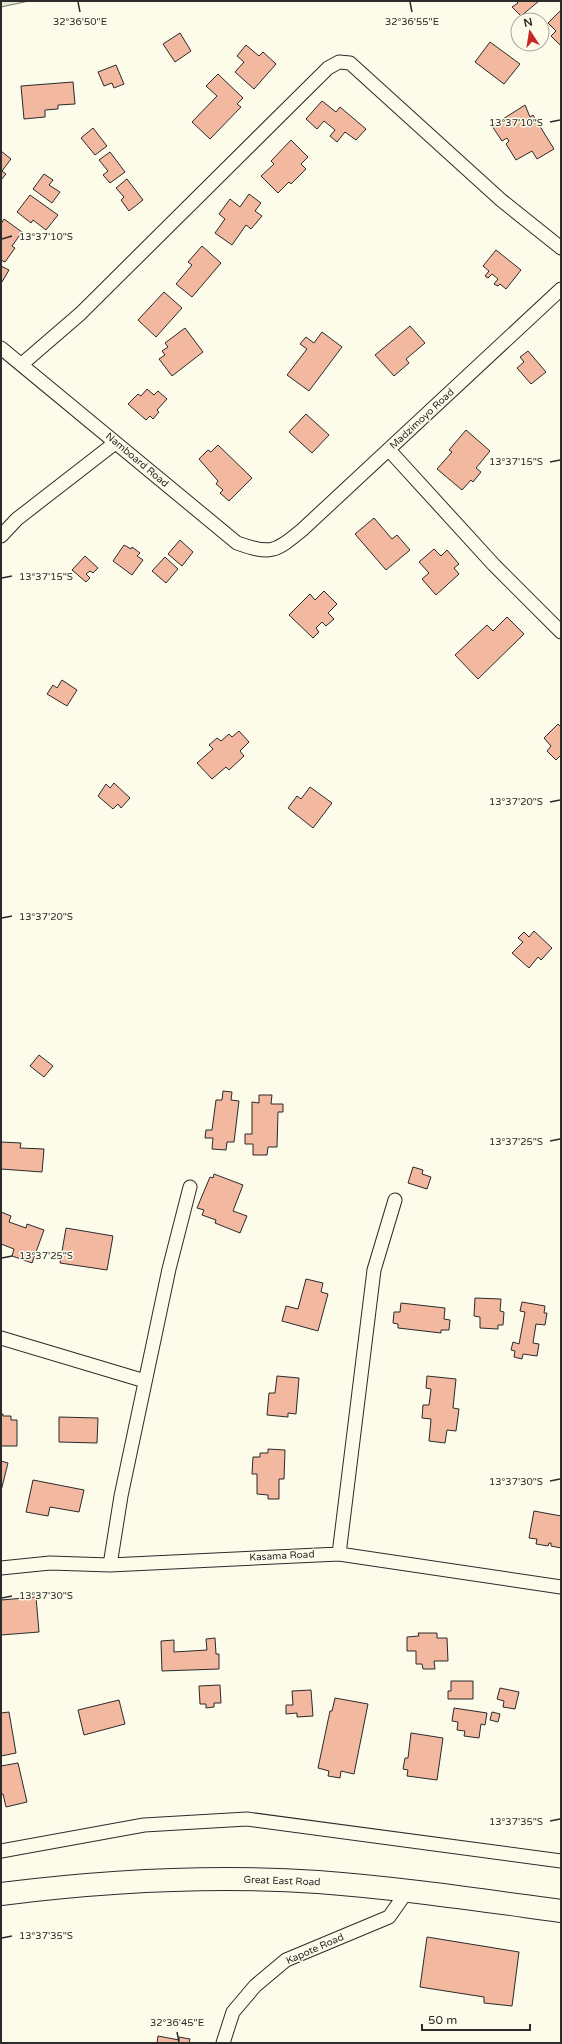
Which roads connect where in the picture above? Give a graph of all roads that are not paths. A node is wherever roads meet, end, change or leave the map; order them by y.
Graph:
1 (561, 248) edge
2 (561, 289) edge
3 (1, 348) edge
4 (22, 364) junction
5 (115, 443) junction
6 (389, 450) junction
7 (1, 536) edge
8 (281, 547) joint
9 (561, 632) edge
10 (190, 1188) dead end
11 (395, 1200) dead end
12 (1, 1338) edge
13 (145, 1381) junction
14 (339, 1554) junction
15 (110, 1565) junction
16 (1, 1568) edge
17 (561, 1587) edge
18 (1, 1851) edge
19 (561, 1861) edge
20 (408, 1890) junction
21 (1, 1894) edge
22 (561, 1911) edge
23 (223, 2043) edge

1 - 4 street
2 - 6 street, Madzimoyo Road
3 - 4 street, Namboard Road
4 - 5 street, Namboard Road
5 - 7 street
5 - 8 street, Namboard Road
6 - 8 street, Madzimoyo Road
6 - 9 street
10 - 13 street
11 - 14 street
12 - 13 street
13 - 15 street
14 - 15 street, Kasama Road
14 - 17 street, Kasama Road
15 - 16 street, Kasama Road
18 - 19 street
20 - 21 highway, Great East Road
20 - 22 highway, Great East Road
20 - 23 street, Kapote Road

